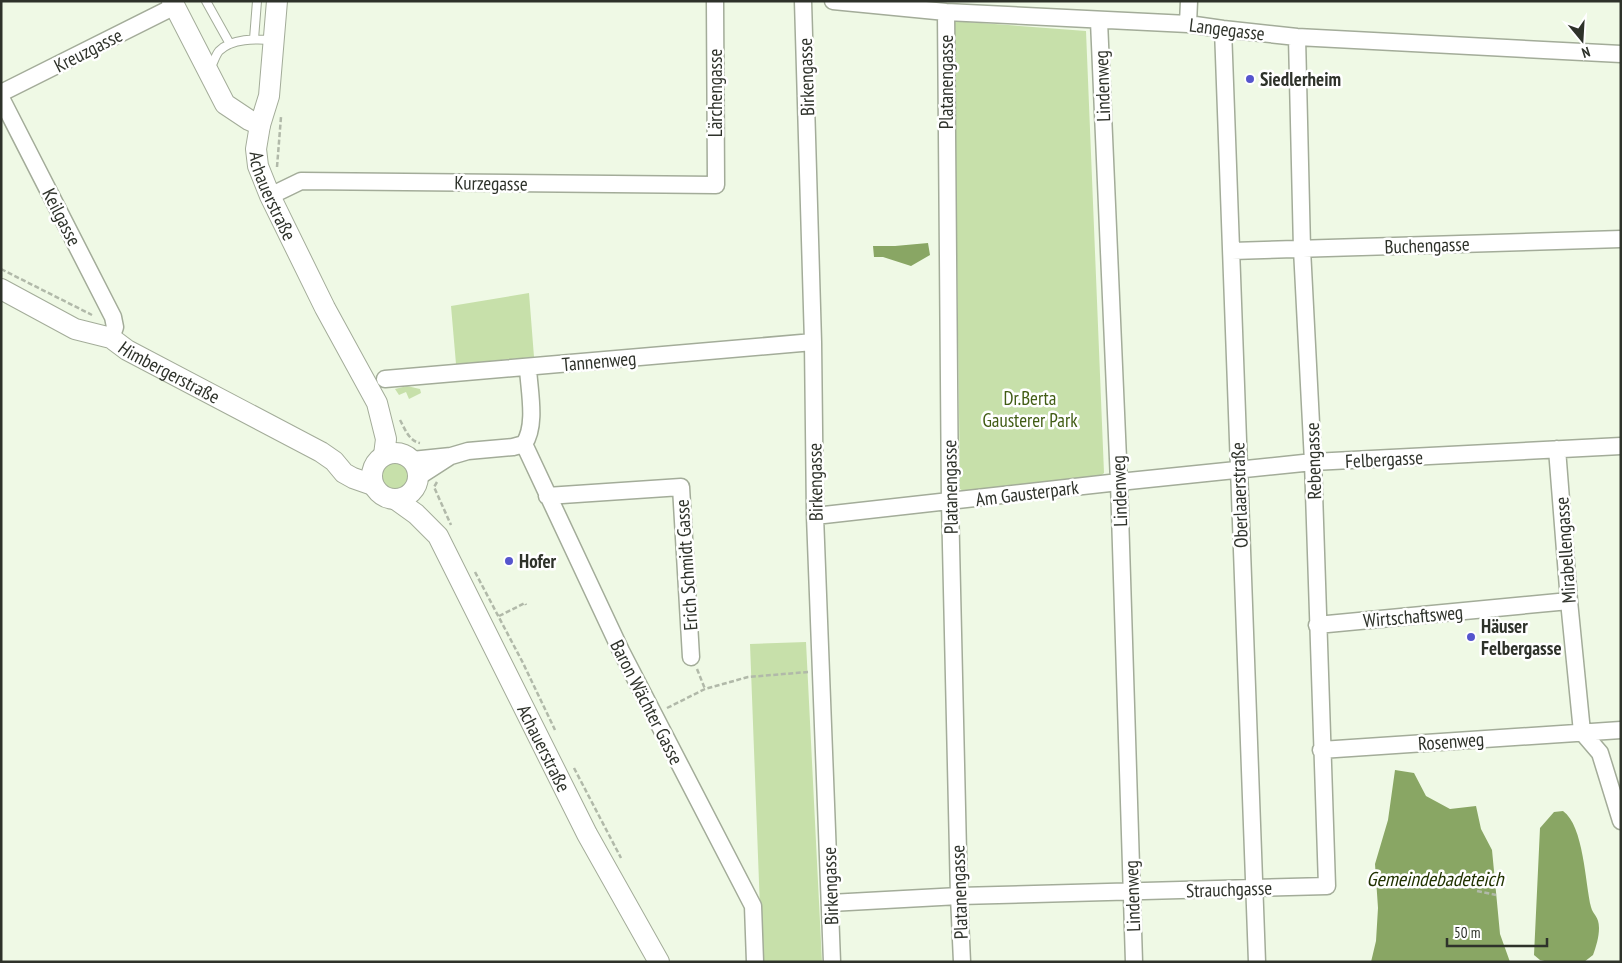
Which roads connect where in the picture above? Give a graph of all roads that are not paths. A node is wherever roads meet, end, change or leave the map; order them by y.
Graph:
1 (206, 1) edge
2 (257, 1) edge
3 (277, 1) edge
4 (715, 1) edge
5 (803, 1) edge
6 (833, 1) edge
7 (1189, 1) edge
8 (174, 4) edge
9 (946, 12) junction
10 (1099, 20) junction
11 (1188, 24) junction
12 (1223, 29) junction
13 (1297, 37) junction
14 (264, 40) junction
15 (230, 44) junction
16 (1621, 54) edge
17 (208, 73) junction
18 (1, 93) edge
19 (1, 98) edge
20 (260, 125) junction
21 (716, 185) joint
22 (276, 193) junction
23 (1621, 239) edge
24 (1302, 249) junction
25 (1232, 251) junction
26 (1, 289) edge
27 (113, 333) junction
28 (813, 342) junction
29 (528, 368) junction
30 (385, 379) dead end
31 (377, 402) junction
32 (524, 444) junction
33 (1621, 446) edge
34 (1558, 449) junction
35 (380, 459) junction
36 (334, 462) junction
37 (1313, 462) junction
38 (413, 469) junction
39 (1238, 470) junction
40 (1119, 482) junction
41 (373, 485) junction
42 (547, 496) junction
43 (395, 499) junction
44 (950, 502) junction
45 (815, 516) junction
46 (444, 530) junction
47 (1569, 601) junction
48 (1318, 625) junction
49 (691, 656) road end
50 (1621, 730) edge
51 (1582, 732) junction
52 (1321, 750) junction
53 (1621, 821) edge
54 (1327, 886) joint
55 (1254, 888) junction
56 (1131, 892) junction
57 (959, 896) junction
58 (830, 903) junction
59 (659, 962) edge
60 (755, 962) edge
61 (832, 962) edge
62 (962, 962) edge
63 (1134, 962) edge
64 (1257, 962) edge

1 - 15 lane
2 - 14 lane
3 - 14 street
4 - 21 street, Lärchengasse
5 - 28 street, Birkengasse
6 - 9 street, Langegasse
7 - 11 street
8 - 17 street, Achauerstraße
8 - 18 street, Kreuzgasse
9 - 10 street, Langegasse
9 - 44 street, Platanengasse
10 - 11 street, Langegasse
10 - 40 street, Lindenweg
11 - 12 street, Langegasse
12 - 13 street, Langegasse
12 - 25 street, Oberlaaerstraße
13 - 16 street, Langegasse
13 - 24 street, Rebengasse
14 - 15 lane
14 - 20 street
15 - 17 lane
17 - 20 street, Achauerstraße
19 - 27 street, Keilgasse
20 - 22 street, Achauerstraße
21 - 22 street, Kurzegasse
22 - 31 street, Achauerstraße
23 - 24 street, Buchengasse
24 - 25 street, Buchengasse
24 - 37 street, Rebengasse
25 - 39 street, Oberlaaerstraße
26 - 27 street, Himbergerstraße
27 - 36 street, Himbergerstraße
28 - 29 street, Tannenweg
28 - 45 street, Birkengasse
29 - 30 street, Tannenweg
29 - 32 street
31 - 35 street, Achauerstraße
31 - 38 street, Achauerstraße
32 - 38 street
32 - 42 street, Baron Wächter Gasse
33 - 34 street, Felbergasse
34 - 37 street, Felbergasse
34 - 47 street, Mirabellengasse
35 - 36 street, Himbergerstraße
35 - 38 street
35 - 41 street
36 - 41 street, Himbergerstraße
37 - 39 street, Felbergasse
37 - 48 street, Rebengasse
38 - 43 street
38 - 46 street, Achauerstraße
39 - 40 street, Felbergasse
39 - 55 street, Oberlaaerstraße
40 - 44 street, Am Gausterpark
40 - 56 street, Lindenweg
41 - 43 street
42 - 49 street, Erich Schmidt Gasse
42 - 60 street, Baron Wächter Gasse
43 - 46 street, Achauerstraße
44 - 45 street, Am Gausterpark
44 - 57 street, Platanengasse
45 - 58 street, Birkengasse
46 - 59 street, Achauerstraße
47 - 48 street, Wirtschaftsweg
47 - 51 street, Mirabellengasse
48 - 52 street, Rebengasse
50 - 51 street, Rosenweg
51 - 52 street, Rosenweg
51 - 53 street
52 - 54 street, Rebengasse
54 - 55 street, Strauchgasse
55 - 56 street, Strauchgasse
55 - 64 street, Oberlaaerstraße
56 - 57 street, Strauchgasse
56 - 63 street, Lindenweg
57 - 58 street
57 - 62 street, Platanengasse
58 - 61 street, Birkengasse

